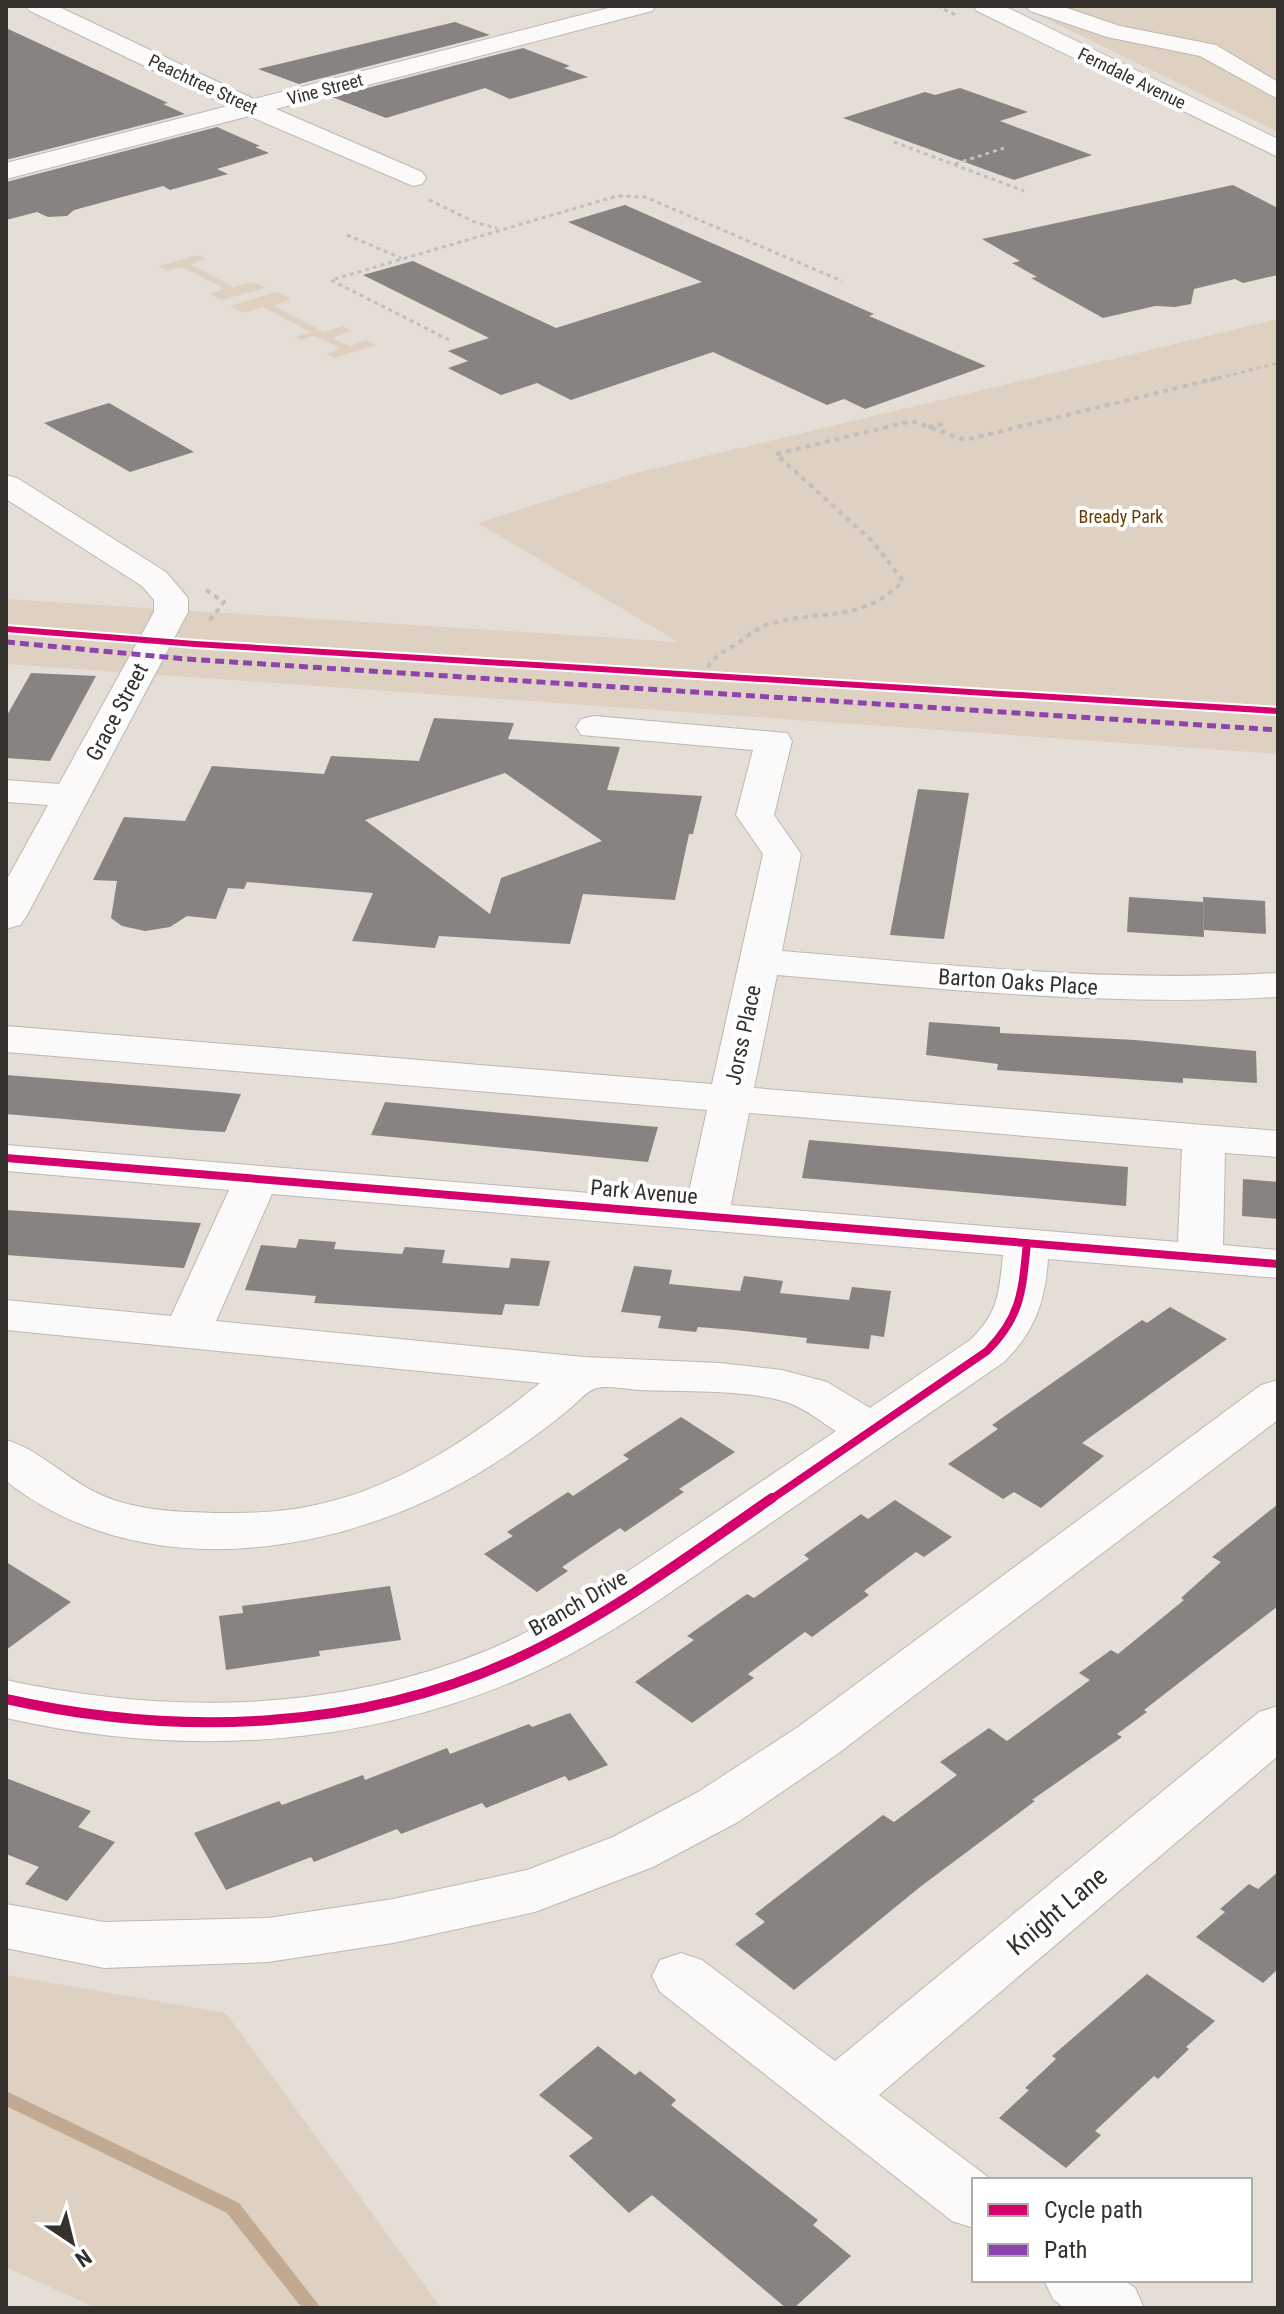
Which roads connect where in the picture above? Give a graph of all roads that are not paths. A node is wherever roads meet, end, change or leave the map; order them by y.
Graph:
1 (38, 6) edge
2 (553, 6) edge
3 (644, 6) edge
4 (985, 6) edge
5 (1037, 6) edge
6 (588, 20) junction
7 (1278, 92) edge
8 (253, 108) junction
9 (1278, 149) edge
10 (6, 171) edge
11 (420, 188) road end
12 (6, 485) edge
13 (594, 727) dead end
14 (6, 791) edge
15 (72, 796) junction
16 (16, 880) edge
17 (6, 917) edge
18 (759, 961) junction
19 (1278, 985) edge
20 (6, 1039) edge
21 (730, 1098) junction
22 (1204, 1137) junction
23 (1278, 1144) edge
24 (6, 1158) edge
25 (256, 1179) junction
26 (706, 1216) junction
27 (1027, 1243) junction
28 (1200, 1258) junction
29 (1278, 1264) edge
30 (6, 1315) edge
31 (187, 1334) junction
32 (584, 1372) junction
33 (1278, 1396) edge
34 (871, 1431) junction
35 (6, 1456) edge
36 (6, 1699) edge
37 (1278, 1726) edge
38 (6, 1926) edge
39 (681, 1976) dead end
40 (836, 2096) junction
41 (972, 2200) edge
42 (1079, 2282) edge
43 (1112, 2308) edge

1 - 8 street, Peachtree Street
2 - 6 street
3 - 6 street, Vine Street
4 - 9 street, Ferndale Avenue
5 - 7 street
6 - 8 street, Vine Street
8 - 10 street, Vine Street
8 - 11 street, Peachtree Street
12 - 15 street, Grace Street
13 - 18 street, Jorss Place
14 - 15 street
15 - 16 street, Grace Street
16 - 17 street, Grace Street
18 - 19 street, Barton Oaks Place
18 - 21 street, Jorss Place
20 - 21 street
21 - 22 street
21 - 26 street, Jorss Place
22 - 23 street
22 - 28 street
24 - 25 street, Park Avenue
25 - 26 street, Park Avenue
25 - 31 street
26 - 27 street, Park Avenue
27 - 28 street, Park Avenue
27 - 34 street, Branch Drive
28 - 29 street, Park Avenue
30 - 31 street
31 - 32 street
32 - 34 street
32 - 35 street
33 - 38 street
34 - 36 street, Branch Drive
37 - 40 street, Knight Lane
39 - 40 street
40 - 41 street
42 - 43 street

